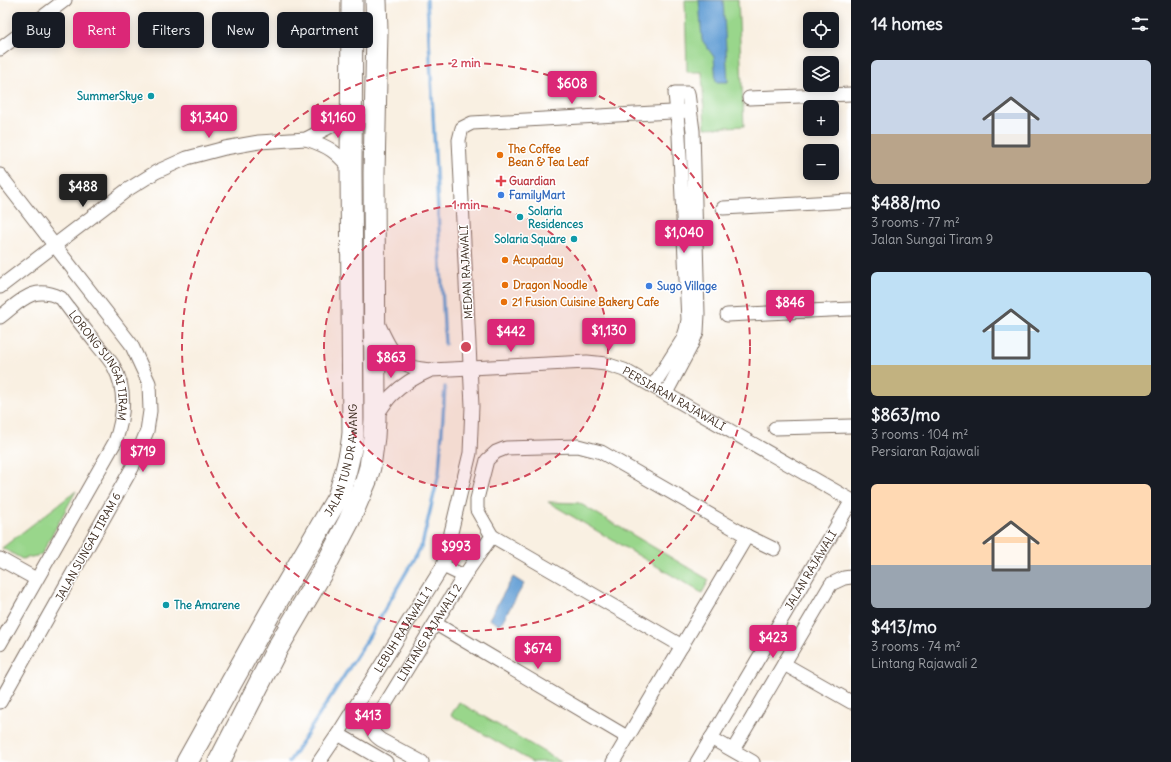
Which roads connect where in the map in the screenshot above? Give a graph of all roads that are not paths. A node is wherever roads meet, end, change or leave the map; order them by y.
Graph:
1 (65, 0) edge
2 (352, 0) edge
3 (376, 0) edge
4 (0, 49) edge
5 (851, 94) edge
6 (749, 98) dead end
7 (351, 108) junction
8 (676, 111) junction
9 (690, 111) junction
10 (306, 139) junction
11 (351, 169) junction
12 (0, 175) edge
13 (851, 201) edge
14 (723, 208) dead end
15 (54, 246) junction
16 (0, 286) edge
17 (851, 309) edge
18 (374, 313) junction
19 (727, 315) dead end
20 (0, 317) edge
21 (470, 368) junction
22 (431, 370) junction
23 (653, 386) junction
24 (666, 393) junction
25 (375, 418) junction
26 (851, 426) edge
27 (775, 428) dead end
28 (851, 501) edge
29 (492, 536) junction
30 (747, 536) junction
31 (774, 549) dead end
32 (0, 559) edge
33 (443, 566) junction
34 (464, 576) junction
35 (851, 577) edge
36 (36, 579) junction
37 (436, 624) junction
38 (0, 644) edge
39 (682, 646) junction
40 (784, 664) junction
41 (0, 702) edge
42 (851, 702) edge
43 (338, 734) junction
44 (627, 737) junction
45 (711, 738) junction
46 (733, 750) junction
47 (187, 762) edge
48 (219, 762) edge
49 (319, 762) edge
50 (386, 762) edge
51 (422, 762) edge
52 (613, 762) edge
53 (697, 762) edge
54 (753, 762) edge

1 - 4 street
2 - 7 main road, JALAN TUN DR AWANG
3 - 18 main road, JALAN TUN DR AWANG
5 - 6 street
7 - 10 street
7 - 11 main road, JALAN TUN DR AWANG
8 - 9 street, MEDAN RAJAWALI
8 - 9 street
8 - 21 street, MEDAN RAJAWALI
8 - 23 street
9 - 24 street
10 - 11 street
10 - 15 street
11 - 47 main road, JALAN TUN DR AWANG
12 - 15 street, JALAN SUNGAI TIRAM 6
13 - 14 street
15 - 16 street
15 - 41 street, JALAN SUNGAI TIRAM 6
17 - 19 street
18 - 22 street, PERSIARAN RAJAWALI
18 - 25 main road, JALAN TUN DR AWANG
20 - 36 street, LORONG SUNGAI TIRAM
21 - 22 street, PERSIARAN RAJAWALI
21 - 23 street, PERSIARAN RAJAWALI
21 - 33 street, LEBUH RAJAWALI 1
22 - 25 street, PERSIARAN RAJAWALI
23 - 24 street, PERSIARAN RAJAWALI
24 - 28 street, PERSIARAN RAJAWALI
25 - 48 main road, JALAN TUN DR AWANG
26 - 27 street
28 - 45 street, JALAN RAJAWALI
29 - 30 street
29 - 34 street, LINTANG RAJAWALI 2
29 - 39 street
30 - 31 street
30 - 39 street
32 - 36 street
33 - 34 street
33 - 43 street, LEBUH RAJAWALI 1
34 - 37 street, LINTANG RAJAWALI 2
35 - 40 street
36 - 38 street, LORONG SUNGAI TIRAM
37 - 44 street
37 - 51 street, LINTANG RAJAWALI 2
39 - 44 street
40 - 42 street
40 - 46 street
43 - 49 street, LEBUH RAJAWALI 1
43 - 50 street
44 - 52 street
45 - 46 street
45 - 53 street, JALAN RAJAWALI
46 - 54 street

